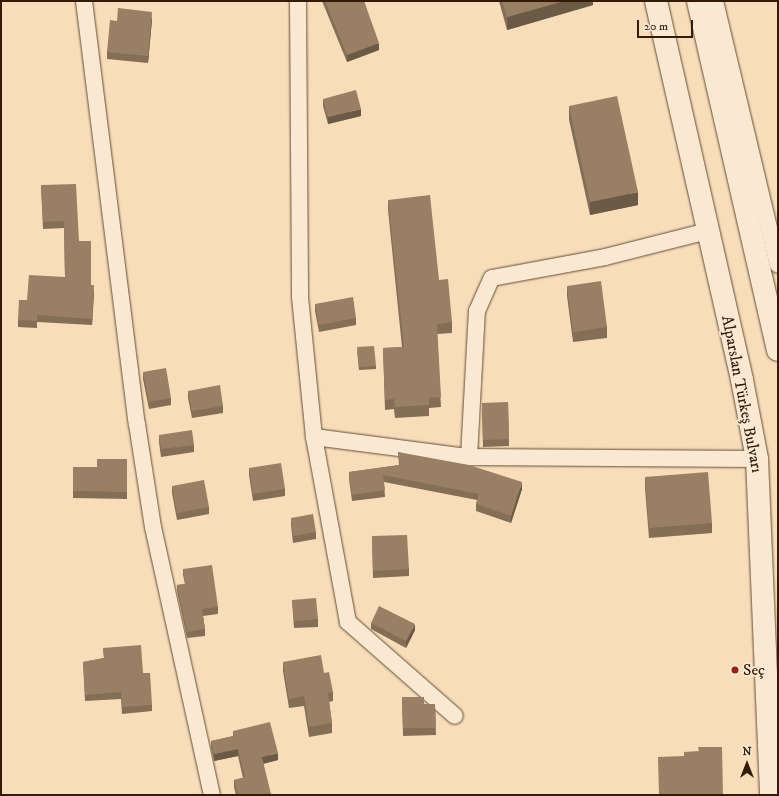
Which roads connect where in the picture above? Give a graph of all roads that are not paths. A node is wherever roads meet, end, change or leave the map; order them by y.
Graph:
1 (84, 1) edge
2 (298, 1) edge
3 (656, 1) edge
4 (698, 1) edge
5 (715, 1) edge
6 (708, 231) junction
7 (778, 265) edge
8 (778, 350) edge
9 (314, 437) junction
10 (469, 458) junction
11 (757, 459) junction
12 (455, 716) dead end
13 (212, 795) edge
14 (772, 795) edge

1 - 13 street
2 - 9 street
3 - 6 main road, Alparslan Türkeş Bulvarı
4 - 8 main road
5 - 7 street
6 - 10 street
6 - 11 main road, Alparslan Türkeş Bulvarı
9 - 10 street
9 - 12 street
10 - 11 street
11 - 14 main road, Alparslan Türkeş Bulvarı

